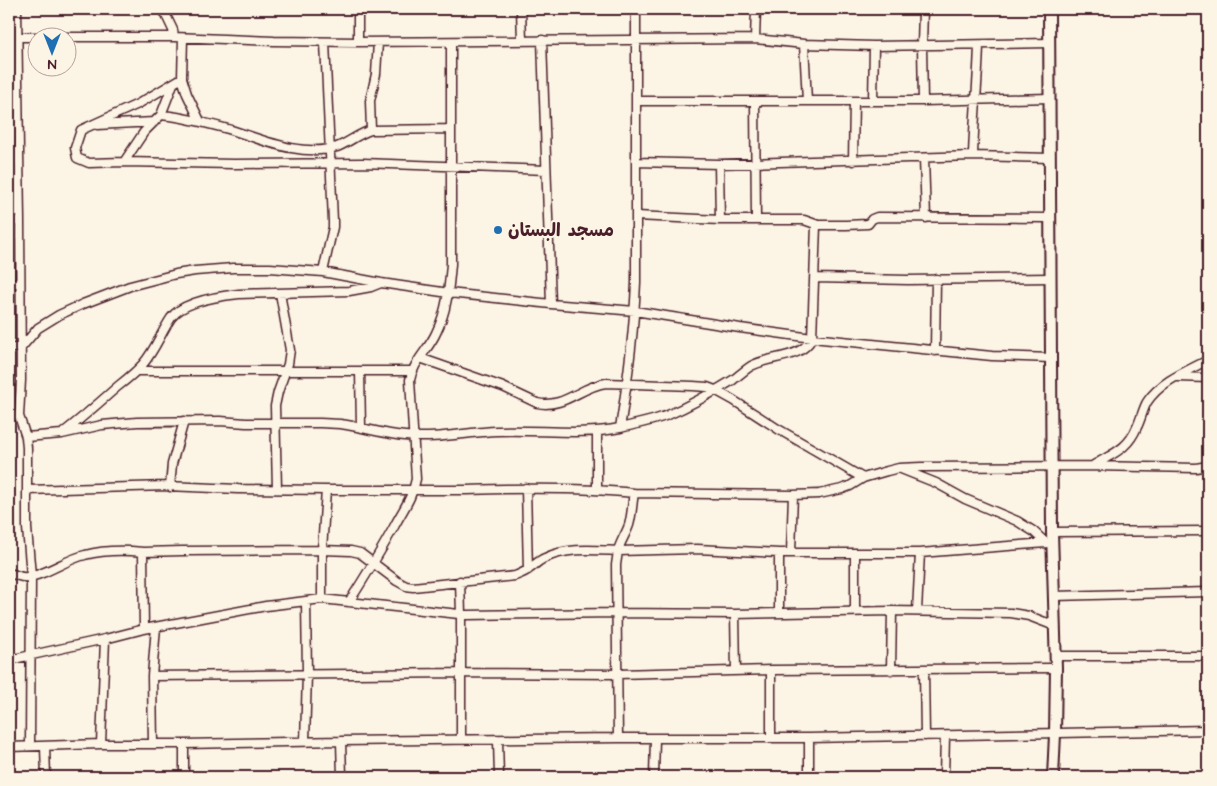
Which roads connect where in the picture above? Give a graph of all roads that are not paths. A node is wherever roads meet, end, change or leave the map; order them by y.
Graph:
1 (17, 9) edge
2 (163, 9) edge
3 (358, 9) edge
4 (521, 9) edge
5 (636, 9) edge
6 (756, 9) edge
7 (923, 9) edge
8 (1049, 9) edge
9 (13, 37) edge
10 (174, 37) junction
11 (183, 38) junction
12 (755, 39) junction
13 (522, 40) junction
14 (542, 40) junction
15 (636, 40) junction
16 (325, 42) junction
17 (358, 42) junction
18 (378, 42) junction
19 (451, 42) junction
20 (1049, 43) junction
21 (804, 44) junction
22 (979, 45) junction
23 (874, 46) junction
24 (922, 46) junction
25 (182, 78) junction
26 (173, 84) junction
27 (1050, 98) junction
28 (18, 99) junction
29 (9, 100) edge
30 (976, 100) junction
31 (755, 101) junction
32 (807, 101) junction
33 (854, 101) junction
34 (873, 101) junction
35 (923, 101) junction
36 (636, 102) junction
37 (161, 115) junction
38 (200, 121) junction
39 (154, 122) junction
40 (93, 125) junction
41 (451, 129) junction
42 (371, 130) junction
43 (330, 148) junction
44 (973, 156) junction
45 (924, 158) junction
46 (1050, 158) junction
47 (19, 159) junction
48 (9, 160) edge
49 (854, 160) junction
50 (124, 162) junction
51 (636, 162) junction
52 (331, 163) junction
53 (755, 163) junction
54 (719, 164) junction
55 (451, 167) junction
56 (546, 170) junction
57 (636, 216) junction
58 (926, 218) junction
59 (1050, 218) junction
60 (720, 220) junction
61 (756, 220) junction
62 (9, 221) edge
63 (20, 221) junction
64 (816, 225) junction
65 (323, 272) junction
66 (815, 278) junction
67 (1051, 278) junction
68 (936, 280) junction
69 (381, 282) junction
70 (9, 283) edge
71 (20, 283) junction
72 (280, 293) junction
73 (449, 293) junction
74 (551, 304) junction
75 (635, 310) junction
76 (812, 338) junction
77 (9, 348) edge
78 (21, 348) junction
79 (935, 350) junction
80 (420, 358) junction
81 (1051, 358) junction
82 (1208, 360) edge
83 (136, 370) junction
84 (286, 371) junction
85 (412, 371) junction
86 (360, 372) junction
87 (1175, 377) junction
88 (1208, 378) edge
89 (627, 384) junction
90 (715, 390) junction
91 (9, 415) edge
92 (19, 416) junction
93 (184, 421) junction
94 (275, 423) junction
95 (361, 427) junction
96 (620, 428) junction
97 (597, 431) junction
98 (62, 434) junction
99 (26, 437) junction
100 (413, 437) junction
101 (1052, 466) junction
102 (1093, 466) junction
103 (1208, 466) edge
104 (899, 468) junction
105 (863, 478) junction
106 (170, 487) junction
107 (526, 488) junction
108 (277, 489) junction
109 (27, 490) junction
110 (326, 490) junction
111 (414, 490) junction
112 (597, 490) junction
113 (634, 493) junction
114 (793, 495) junction
115 (1208, 531) edge
116 (1050, 539) junction
117 (322, 550) junction
118 (618, 551) junction
119 (144, 552) junction
120 (791, 552) junction
121 (779, 553) junction
122 (855, 553) junction
123 (920, 553) junction
124 (373, 563) junction
125 (528, 570) junction
126 (12, 574) dead end
127 (31, 576) junction
128 (460, 582) junction
129 (1208, 592) edge
130 (1054, 596) junction
131 (322, 599) junction
132 (306, 600) junction
133 (349, 602) junction
134 (855, 611) junction
135 (892, 611) junction
136 (917, 611) junction
137 (779, 612) junction
138 (617, 613) junction
139 (461, 614) junction
140 (735, 614) junction
141 (1055, 626) junction
142 (156, 627) junction
143 (144, 629) junction
144 (105, 639) junction
145 (30, 656) junction
146 (1056, 656) junction
147 (1208, 656) edge
148 (9, 660) edge
149 (1056, 668) junction
150 (771, 670) junction
151 (891, 670) junction
152 (924, 670) junction
153 (736, 671) junction
154 (461, 673) junction
155 (307, 674) junction
156 (618, 674) junction
157 (152, 676) junction
158 (1208, 730) edge
159 (1055, 734) junction
160 (925, 736) junction
161 (945, 736) junction
162 (618, 738) junction
163 (655, 738) junction
164 (771, 738) junction
165 (809, 738) junction
166 (461, 739) junction
167 (341, 740) junction
168 (498, 740) junction
169 (305, 741) junction
170 (101, 744) junction
171 (152, 744) junction
172 (184, 744) junction
173 (30, 746) junction
174 (45, 746) junction
175 (9, 747) edge
176 (46, 777) edge
177 (184, 777) edge
178 (342, 777) edge
179 (499, 777) edge
180 (654, 777) edge
181 (809, 777) edge
182 (944, 777) edge
183 (1053, 777) edge

1 - 9 street
2 - 10 street
3 - 17 street
4 - 13 street
5 - 15 street
6 - 12 street
7 - 24 street
8 - 20 street
9 - 10 street
9 - 28 street
10 - 11 street
11 - 16 street
11 - 25 street
12 - 15 street
12 - 21 street
13 - 14 street
13 - 19 street
14 - 15 street
14 - 56 street
15 - 36 street
16 - 17 street
16 - 43 street
17 - 18 street
18 - 19 street
18 - 42 street
19 - 41 street
20 - 22 street
20 - 27 street
21 - 23 street
21 - 32 street
22 - 24 street
22 - 30 street
23 - 24 street
23 - 34 street
24 - 35 street
25 - 26 street
25 - 38 street
26 - 37 street
26 - 40 street
27 - 30 street
27 - 46 street
28 - 29 street
28 - 47 street
30 - 35 street
30 - 44 street
31 - 32 street
31 - 36 street
31 - 53 street
32 - 33 street
33 - 34 street
33 - 49 street
34 - 35 street
36 - 51 street
37 - 38 street
37 - 39 street
38 - 43 street
39 - 40 street
39 - 50 street
40 - 50 street
41 - 42 street
41 - 55 street
42 - 43 street
43 - 52 street
44 - 45 street
44 - 46 street
45 - 49 street
45 - 58 street
46 - 59 street
47 - 48 street
47 - 63 street
49 - 53 street
50 - 52 street
51 - 54 street
51 - 57 street
52 - 55 street
52 - 65 street
53 - 54 street
53 - 61 street
54 - 60 street
55 - 56 street
55 - 73 street
56 - 74 street
57 - 60 street
57 - 75 street
58 - 59 street
58 - 64 street
59 - 67 street
60 - 61 street
61 - 64 street
62 - 63 street
63 - 71 street
64 - 66 street
65 - 69 street
65 - 78 street
66 - 68 street
66 - 76 street
67 - 68 street
67 - 81 street
68 - 79 street
69 - 72 street
69 - 73 street
70 - 71 street
71 - 78 street
72 - 83 street
72 - 84 street
73 - 74 street
73 - 80 street
74 - 75 street
75 - 76 street
75 - 89 street
76 - 79 street
76 - 90 street
77 - 78 street
78 - 92 street
79 - 81 street
80 - 85 street
80 - 89 street
81 - 101 street
82 - 87 street
83 - 84 street
83 - 98 street
84 - 86 street
84 - 94 street
85 - 86 street
85 - 100 street
86 - 95 street
87 - 88 street
87 - 102 street
89 - 90 street
89 - 96 street
90 - 96 street
90 - 105 street
91 - 92 street
92 - 99 street
93 - 94 street
93 - 98 street
93 - 106 street
94 - 95 street
94 - 108 street
95 - 100 street
96 - 97 street
97 - 100 street
97 - 112 street
98 - 99 street
99 - 109 street
100 - 111 street
101 - 102 street
101 - 104 street
101 - 116 street
102 - 103 street
104 - 105 street
104 - 116 street
105 - 114 street
106 - 108 street
106 - 109 street
107 - 111 street
107 - 112 street
107 - 125 street
108 - 110 street
109 - 127 street
110 - 111 street
110 - 117 street
111 - 124 street
112 - 113 street
113 - 114 street
113 - 118 street
114 - 120 street
115 - 116 street
116 - 123 street
116 - 130 street
117 - 119 street
117 - 124 street
117 - 131 street
118 - 121 street
118 - 125 street
118 - 138 street
119 - 127 street
119 - 143 street
120 - 121 street
120 - 122 street
121 - 137 street
122 - 123 street
122 - 134 street
123 - 136 street
124 - 128 street
124 - 133 street
125 - 128 street
126 - 127 street
127 - 145 street
128 - 139 street
129 - 130 street
130 - 141 street
131 - 132 street
131 - 133 street
132 - 142 street
132 - 155 street
133 - 139 street
134 - 135 street
134 - 137 street
135 - 136 street
135 - 151 street
136 - 141 street
137 - 140 street
138 - 139 street
138 - 140 street
138 - 156 street
139 - 154 street
140 - 153 street
141 - 146 street
142 - 143 street
142 - 157 street
143 - 144 street
144 - 145 street
144 - 170 street
145 - 148 street
145 - 173 street
146 - 147 street
146 - 149 street
149 - 152 street
149 - 159 street
150 - 151 street
150 - 153 street
150 - 164 street
151 - 152 street
152 - 160 street
153 - 156 street
154 - 155 street
154 - 156 street
154 - 166 street
155 - 157 street
155 - 169 street
156 - 162 street
157 - 171 street
158 - 159 street
159 - 161 street
159 - 183 street
160 - 161 street
160 - 165 street
161 - 182 street
162 - 163 street
162 - 168 street
163 - 164 street
163 - 180 street
164 - 165 street
165 - 181 street
166 - 167 street
166 - 168 street
167 - 169 street
167 - 178 street
168 - 179 street
169 - 172 street
170 - 171 street
170 - 174 street
171 - 172 street
172 - 177 street
173 - 174 street
173 - 175 street
174 - 176 street

